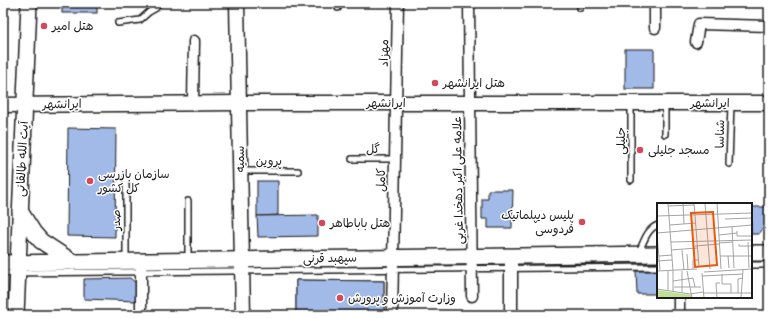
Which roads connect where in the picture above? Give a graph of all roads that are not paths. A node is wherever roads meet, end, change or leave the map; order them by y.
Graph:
1 (29, 3) edge
2 (158, 3) edge
3 (237, 3) edge
4 (398, 3) edge
5 (469, 3) edge
6 (656, 3) edge
7 (118, 23) dead end
8 (769, 26) edge
9 (655, 28) dead end
10 (194, 41) dead end
11 (696, 42) dead end
12 (194, 103) junction
13 (239, 103) junction
14 (396, 103) junction
15 (470, 103) junction
16 (631, 103) junction
17 (665, 103) junction
18 (731, 103) junction
19 (769, 103) edge
20 (3, 105) edge
21 (20, 105) junction
22 (665, 134) dead end
23 (352, 159) dead end
24 (395, 159) junction
25 (729, 164) dead end
26 (240, 171) junction
27 (298, 171) dead end
28 (126, 178) dead end
29 (630, 180) dead end
30 (188, 201) dead end
31 (20, 211) junction
32 (657, 225) edge
33 (769, 252) edge
34 (752, 253) edge
35 (639, 254) junction
36 (657, 254) edge
37 (188, 260) junction
38 (74, 262) junction
39 (472, 262) junction
40 (511, 262) junction
41 (393, 263) junction
42 (136, 265) junction
43 (242, 265) junction
44 (752, 265) edge
45 (769, 265) edge
46 (657, 267) edge
47 (11, 268) edge
48 (472, 296) dead end
49 (679, 298) edge
50 (16, 315) edge
51 (141, 315) edge
52 (243, 315) edge
53 (392, 315) edge
54 (511, 315) edge
55 (679, 315) edge

1 - 21 main road, آیت الله طالقانی
2 - 7 lane
3 - 13 main road, سمیه
4 - 14 street, مهزاد
5 - 15 street, علامه علی اکبر دهخدا غربی
6 - 9 street
8 - 11 street
10 - 12 street
12 - 13 main road, ایرانشهر
12 - 21 main road, ایرانشهر
13 - 14 main road, ایرانشهر
13 - 26 main road, سمیه
14 - 15 main road, ایرانشهر
14 - 24 street, کامل
15 - 16 main road, ایرانشهر
15 - 39 street, علامه علی اکبر دهخدا غربی
16 - 17 main road, ایرانشهر
16 - 29 lane, جلیلی
17 - 18 main road, ایرانشهر
17 - 22 lane
18 - 19 main road, ایرانشهر
18 - 25 lane, شناسا
20 - 21 main road, ایرانشهر
21 - 31 main road, آیت الله طالقانی
23 - 24 lane, گل
24 - 41 street, کامل
26 - 27 lane, پروین
26 - 43 main road, سمیه
28 - 42 lane, صدر
30 - 37 lane
31 - 38 main road
31 - 47 main road, آیت الله طالقانی
32 - 35 lane
33 - 34 main road
35 - 36 main road, سپهبد قرنی
35 - 40 main road, سپهبد قرنی
37 - 42 main road, سپهبد قرنی
37 - 43 main road, سپهبد قرنی
38 - 42 main road, سپهبد قرنی
38 - 47 main road, سپهبد قرنی
39 - 40 main road, سپهبد قرنی
39 - 41 main road, سپهبد قرنی
39 - 48 street, علامه علی اکبر دهخدا غربی
40 - 46 lane
40 - 54 street
41 - 43 main road, سپهبد قرنی
41 - 53 street, کامل
42 - 43 lane
42 - 47 lane
42 - 51 street
43 - 52 main road, سمیه
44 - 45 lane
47 - 50 main road, آیت الله طالقانی
49 - 55 street

